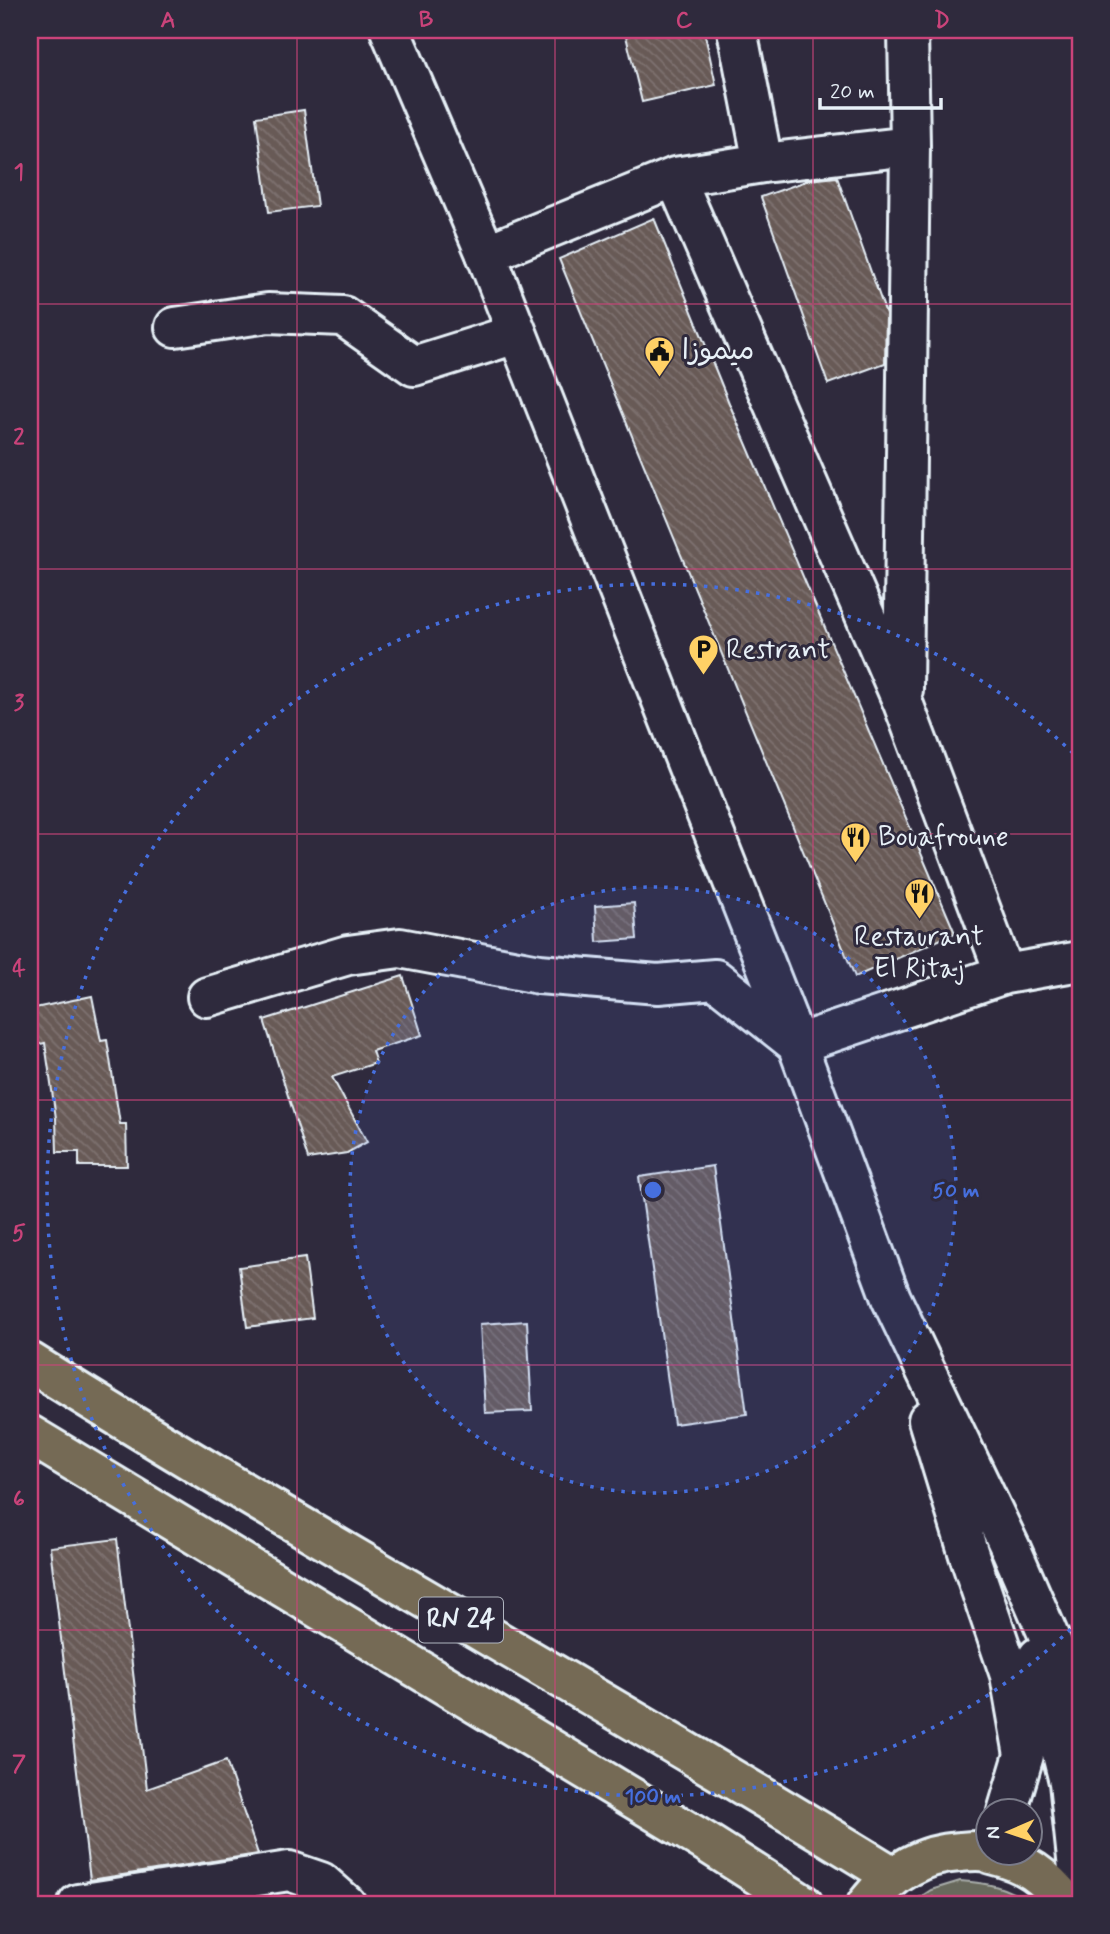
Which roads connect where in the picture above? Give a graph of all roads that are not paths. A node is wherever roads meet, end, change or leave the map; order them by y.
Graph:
1 (390, 30) edge
2 (737, 30) edge
3 (908, 30) edge
4 (910, 146) junction
5 (763, 163) junction
6 (675, 177) junction
7 (486, 254) junction
8 (175, 327) dead end
9 (516, 334) junction
10 (903, 703) junction
11 (1080, 961) edge
12 (1005, 974) junction
13 (208, 997) dead end
14 (797, 1044) junction
15 (891, 1298) junction
16 (30, 1362) edge
17 (30, 1435) edge
18 (1011, 1549) junction
19 (1080, 1708) edge
20 (1011, 1798) edge
21 (974, 1851) edge
22 (1029, 1868) edge
23 (893, 1876) junction
24 (1080, 1888) edge
25 (78, 1904) edge
26 (346, 1904) edge
27 (803, 1904) edge
28 (867, 1904) edge
29 (1067, 1904) edge

1 - 7 street
2 - 5 street
3 - 4 street
4 - 5 street
4 - 10 street
5 - 6 street
6 - 7 street
6 - 10 street
7 - 9 street
8 - 9 street
9 - 14 street
10 - 12 street
11 - 12 street
12 - 14 street
13 - 14 street
14 - 15 street
15 - 18 street
15 - 20 street
16 - 23 main road, RN 24
17 - 27 main road, RN 24
18 - 19 street
18 - 24 street
21 - 23 main road
22 - 29 main road
23 - 28 main road
25 - 26 street

